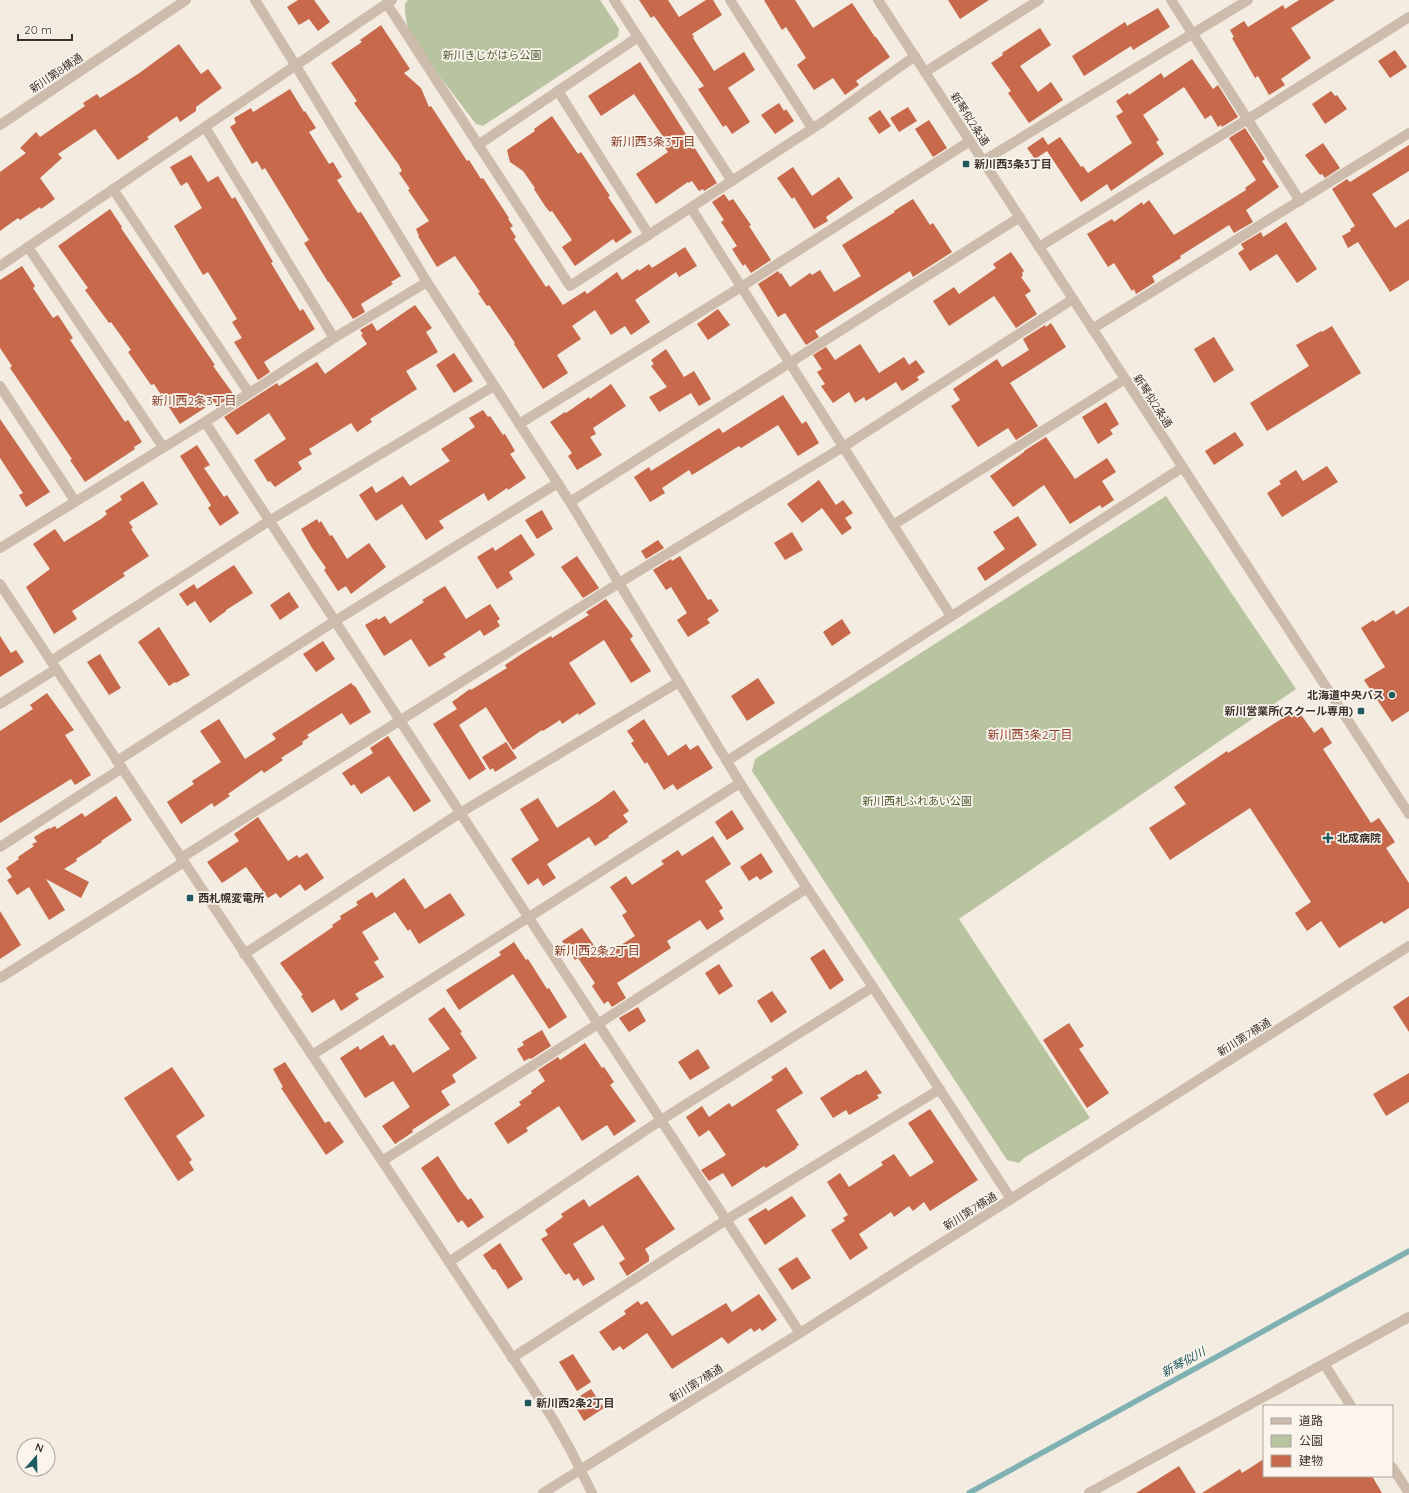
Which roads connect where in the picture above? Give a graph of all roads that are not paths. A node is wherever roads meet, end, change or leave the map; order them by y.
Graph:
1 (186, 0) edge
2 (255, 0) edge
3 (614, 0) edge
4 (730, 0) edge
5 (878, 0) edge
6 (1039, 0) edge
7 (1171, 0) edge
8 (1248, 0) edge
9 (389, 2) edge
10 (1409, 17) edge
11 (1193, 34) junction
12 (638, 37) junction
13 (915, 56) junction
14 (296, 66) junction
15 (925, 72) junction
16 (558, 91) junction
17 (1248, 119) junction
18 (0, 125) edge
19 (205, 127) junction
20 (812, 128) junction
21 (1409, 133) edge
22 (970, 141) junction
23 (478, 145) junction
24 (983, 161) junction
25 (732, 181) junction
26 (113, 189) junction
27 (1300, 201) junction
28 (691, 208) junction
29 (1020, 217) junction
30 (649, 235) junction
31 (28, 247) junction
32 (1039, 247) junction
33 (0, 266) edge
34 (427, 282) junction
35 (741, 287) junction
36 (1073, 299) junction
37 (1092, 329) junction
38 (334, 338) junction
39 (790, 363) junction
40 (1125, 379) junction
41 (0, 386) edge
42 (494, 386) junction
43 (249, 393) junction
44 (205, 422) junction
45 (519, 424) junction
46 (163, 447) junction
47 (843, 447) junction
48 (1183, 468) junction
49 (558, 483) junction
50 (75, 501) junction
51 (570, 502) junction
52 (269, 521) junction
53 (893, 525) junction
54 (0, 548) edge
55 (619, 583) junction
56 (0, 584) edge
57 (951, 616) junction
58 (335, 621) junction
59 (53, 665) junction
60 (679, 682) junction
61 (0, 704) edge
62 (399, 720) junction
63 (727, 761) junction
64 (119, 765) junction
65 (740, 783) junction
66 (460, 813) junction
67 (1409, 814) edge
68 (0, 847) edge
69 (182, 860) junction
70 (807, 888) junction
71 (529, 918) junction
72 (1409, 946) edge
73 (244, 954) junction
74 (0, 978) edge
75 (873, 987) junction
76 (598, 1024) junction
77 (312, 1055) junction
78 (940, 1089) junction
79 (661, 1120) junction
80 (382, 1161) junction
81 (1011, 1199) junction
82 (726, 1220) junction
83 (449, 1262) junction
84 (1409, 1317) edge
85 (800, 1333) junction
86 (512, 1358) junction
87 (1324, 1364) junction
88 (1350, 1405) edge
89 (1393, 1469) edge
90 (580, 1470) junction
91 (543, 1493) edge
92 (592, 1493) edge
93 (1089, 1493) edge
94 (1409, 1493) edge

1 - 18 street, 新川第8横通
2 - 14 street
3 - 12 street
4 - 20 street
5 - 13 street, 新琴似2条通
6 - 15 street
7 - 11 street
8 - 11 street
9 - 14 street
9 - 23 street
10 - 17 street
11 - 17 street
11 - 24 street
12 - 16 street
12 - 25 street
13 - 15 street, 新琴似2条通
13 - 20 street
14 - 19 street
14 - 34 street
15 - 22 street, 新琴似2条通
16 - 23 street
16 - 30 street
17 - 27 street
17 - 32 street
19 - 26 street
19 - 38 street
20 - 25 street
21 - 27 street
22 - 24 street, 新琴似2条通
22 - 35 street
23 - 30 street
24 - 29 street, 新琴似2条通
25 - 28 street
26 - 31 street
26 - 43 street
27 - 37 street
28 - 30 street
28 - 35 street
29 - 32 street, 新琴似2条通
29 - 39 street
31 - 33 street
31 - 46 street
32 - 36 street, 新琴似2条通
34 - 38 street
34 - 42 street
35 - 39 street
35 - 45 street
36 - 37 street, 新琴似2条通
36 - 47 street
37 - 40 street, 新琴似2条通
38 - 43 street
39 - 47 street
39 - 51 street
40 - 48 street, 新琴似2条通
40 - 53 street
41 - 50 street
42 - 45 street
42 - 52 street
43 - 44 street
44 - 46 street
44 - 52 street
45 - 49 street
46 - 50 street
47 - 53 street
47 - 55 street
48 - 57 street
48 - 67 street, 新琴似2条通
49 - 51 street
49 - 58 street
50 - 54 street
51 - 55 street
52 - 58 street
52 - 59 street
53 - 57 street
55 - 60 street
55 - 62 street
56 - 59 street
57 - 63 street
58 - 62 street
58 - 64 street
59 - 61 street
59 - 64 street
60 - 63 street
60 - 66 street
62 - 66 street
62 - 69 street
63 - 65 street
64 - 68 street
64 - 69 street
65 - 70 street
65 - 71 street
66 - 71 street
66 - 73 street
69 - 73 street
69 - 74 street
70 - 75 street
70 - 76 street
71 - 76 street
71 - 77 street
72 - 81 street, 新川第7横通
73 - 77 street
75 - 78 street
75 - 79 street
76 - 79 street
76 - 80 street
77 - 80 street
78 - 81 street
78 - 82 street
79 - 82 street
79 - 83 street
80 - 83 street
81 - 85 street, 新川第7横通
82 - 85 street
82 - 86 street
83 - 86 street
84 - 87 street
85 - 90 street, 新川第7横通
86 - 90 street
87 - 88 street
87 - 93 street
89 - 94 street
90 - 91 street, 新川第7横通
90 - 92 street

